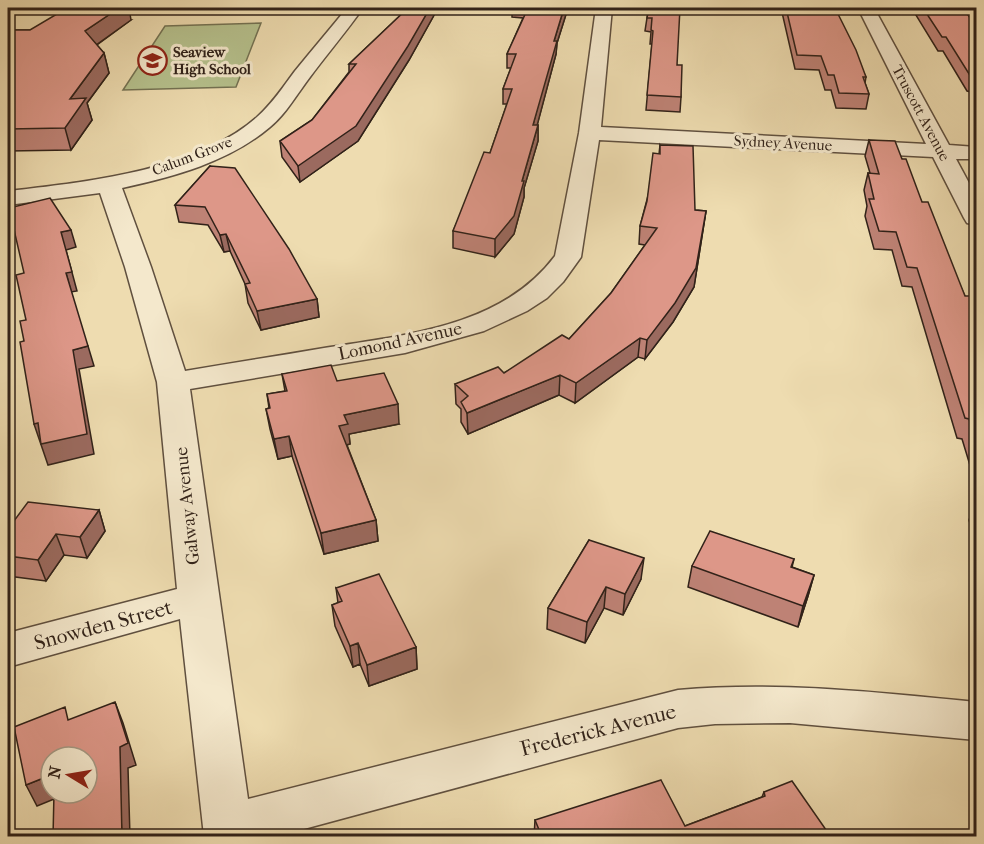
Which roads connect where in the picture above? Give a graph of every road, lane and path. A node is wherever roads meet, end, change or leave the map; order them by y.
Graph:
1 (355, 8) edge
2 (604, 8) edge
3 (866, 8) edge
4 (590, 133) junction
5 (942, 152) junction
6 (976, 153) edge
7 (109, 184) junction
8 (8, 198) edge
9 (976, 218) edge
10 (173, 382) junction
11 (198, 599) junction
12 (8, 650) edge
13 (976, 721) edge
14 (228, 832) edge

1 - 7 street, Calum Grove
2 - 4 street, Lomond Avenue
3 - 5 street, Truscott Avenue
4 - 5 street, Sydney Avenue
4 - 10 street, Lomond Avenue
5 - 6 street, Sydney Avenue
5 - 9 street, Truscott Avenue
7 - 8 street, Calum Grove
7 - 10 street, Galway Avenue
10 - 11 street, Galway Avenue
11 - 12 street, Snowden Street
11 - 14 street, Galway Avenue
13 - 14 street, Frederick Avenue

